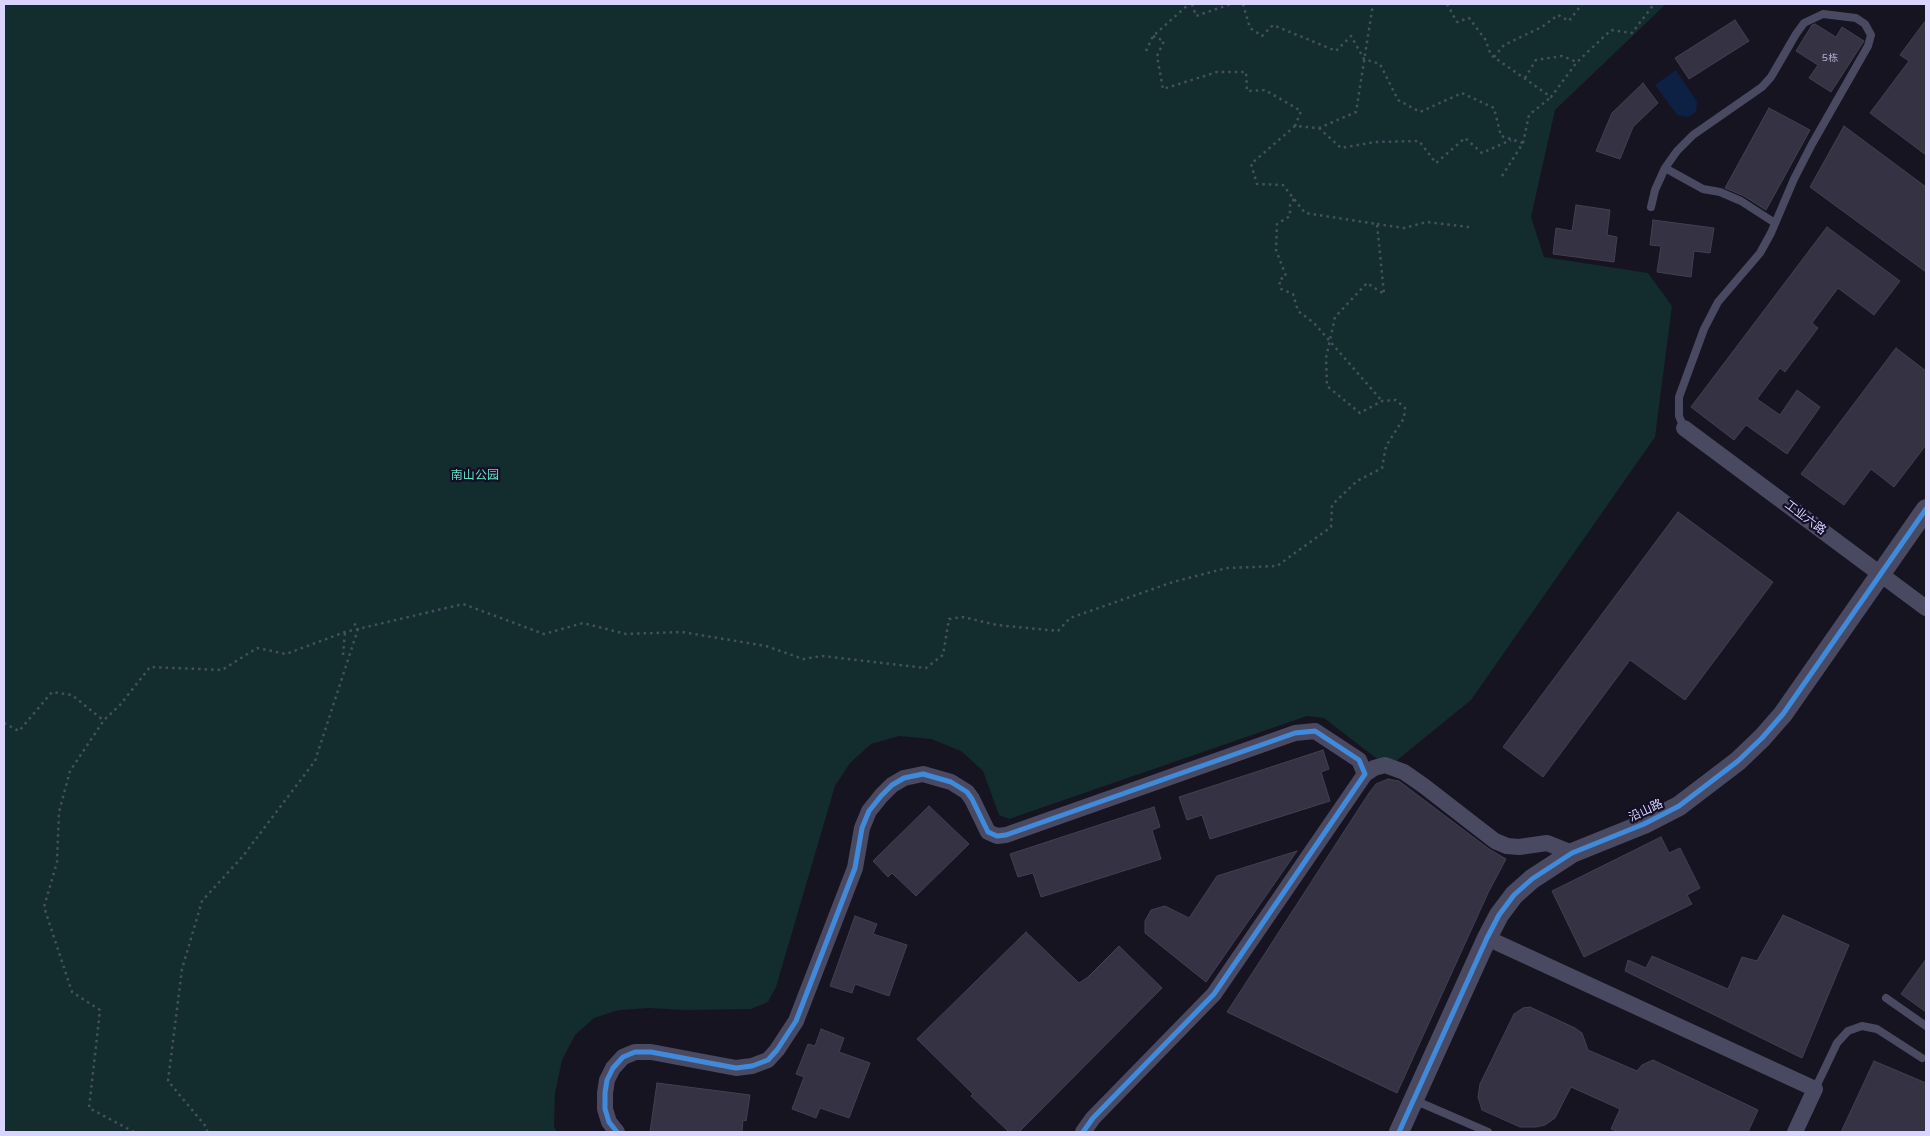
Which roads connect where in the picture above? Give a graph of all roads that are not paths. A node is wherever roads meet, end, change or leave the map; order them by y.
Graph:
1 (1665, 168) junction
2 (1650, 207) dead end
3 (1775, 223) junction
4 (1684, 428) joint
5 (1926, 509) edge
6 (1881, 574) junction
7 (1926, 608) edge
8 (1365, 774) junction
9 (1572, 852) junction
10 (1487, 938) junction
11 (1886, 998) dead end
12 (1926, 1026) edge
13 (1922, 1058) dead end
14 (1815, 1089) junction
15 (1414, 1100) junction
16 (617, 1132) edge
17 (1083, 1132) edge
18 (1399, 1132) edge
19 (1488, 1132) edge
20 (1795, 1132) edge

1 - 2 lane
1 - 3 lane
1 - 3 lane
3 - 4 lane
4 - 6 street, 工业六路
5 - 6 street, 沿山路
6 - 7 street, 工业六路
6 - 9 street, 沿山路
8 - 9 street
8 - 16 street
8 - 17 street
9 - 10 street, 沿山路
10 - 14 street
10 - 15 street, 沿山路
11 - 12 lane
13 - 14 lane
14 - 20 street
15 - 18 street, 沿山路
15 - 19 lane

